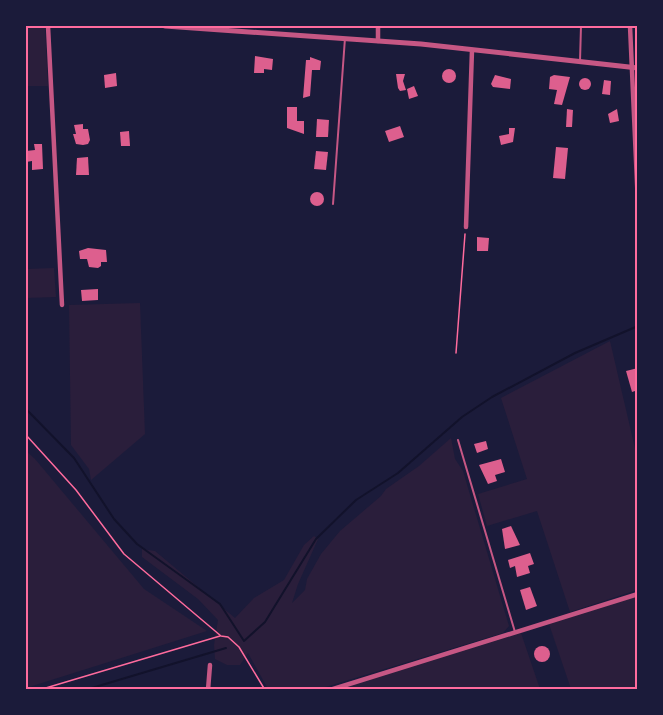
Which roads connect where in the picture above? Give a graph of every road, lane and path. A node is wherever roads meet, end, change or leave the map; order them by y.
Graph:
1 (48, 26) edge
2 (165, 26) edge
3 (378, 26) edge
4 (581, 26) edge
5 (630, 26) edge
6 (345, 38) junction
7 (378, 41) junction
8 (472, 50) junction
9 (579, 61) junction
10 (634, 68) edge
11 (333, 204) dead end
12 (638, 205) edge
13 (466, 227) joint
14 (62, 305) dead end
15 (456, 353) dead end
16 (26, 435) edge
17 (458, 440) dead end
18 (638, 594) edge
19 (515, 632) junction
20 (221, 636) junction
21 (210, 665) dead end
22 (39, 690) edge
23 (208, 690) edge
24 (265, 690) edge
25 (330, 690) edge

1 - 14 street
2 - 6 street
3 - 7 street
4 - 9 lane
5 - 10 street
6 - 7 street
6 - 11 lane
7 - 8 street
8 - 9 street
8 - 13 street
9 - 10 street
10 - 12 street
13 - 15 path
16 - 20 path
17 - 19 lane
18 - 19 street
19 - 25 street
20 - 22 path
20 - 24 path
21 - 23 street

